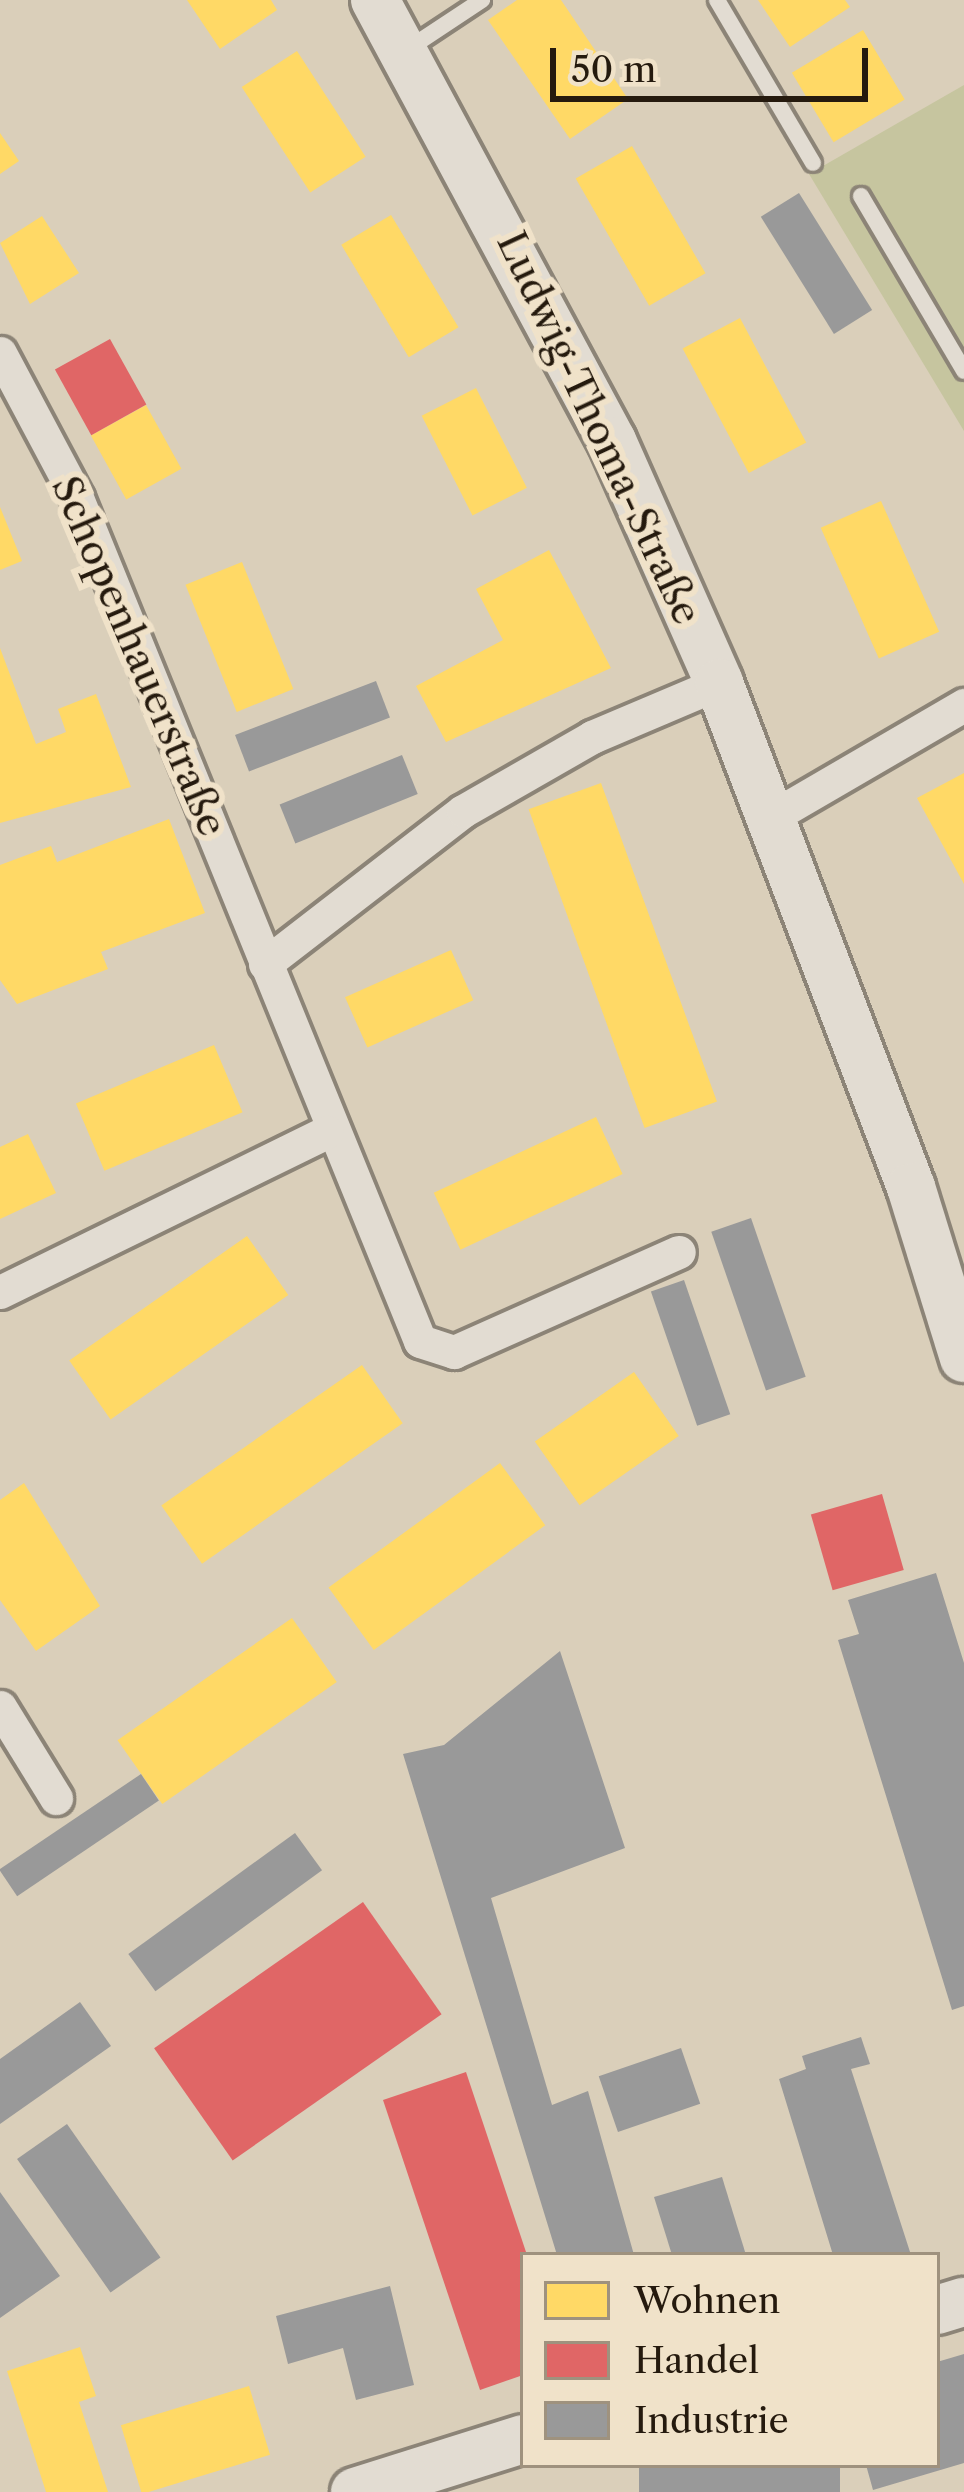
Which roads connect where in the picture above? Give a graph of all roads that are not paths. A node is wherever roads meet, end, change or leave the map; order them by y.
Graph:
1 (376, 0) edge
2 (482, 0) edge
3 (717, 0) edge
4 (407, 50) junction
5 (813, 163) dead end
6 (861, 196) dead end
7 (0, 352) edge
8 (964, 371) edge
9 (719, 683) junction
10 (964, 705) edge
11 (775, 815) junction
12 (266, 964) junction
13 (327, 1132) junction
14 (679, 1252) dead end
15 (0, 1292) edge
16 (964, 1358) edge
17 (0, 1707) edge
18 (56, 1798) dead end
19 (520, 2440) edge
20 (355, 2492) edge

1 - 4 street, Ludwig-Thoma-Straße
2 - 4 lane
3 - 5 lane
4 - 9 street, Ludwig-Thoma-Straße
6 - 8 lane
7 - 12 street, Schopenhauerstraße
9 - 11 street, Ludwig-Thoma-Straße
9 - 12 street
10 - 11 street
11 - 16 street, Ludwig-Thoma-Straße
12 - 13 street, Schopenhauerstraße
13 - 14 street, Schopenhauerstraße
13 - 15 street
17 - 18 street
19 - 20 street

